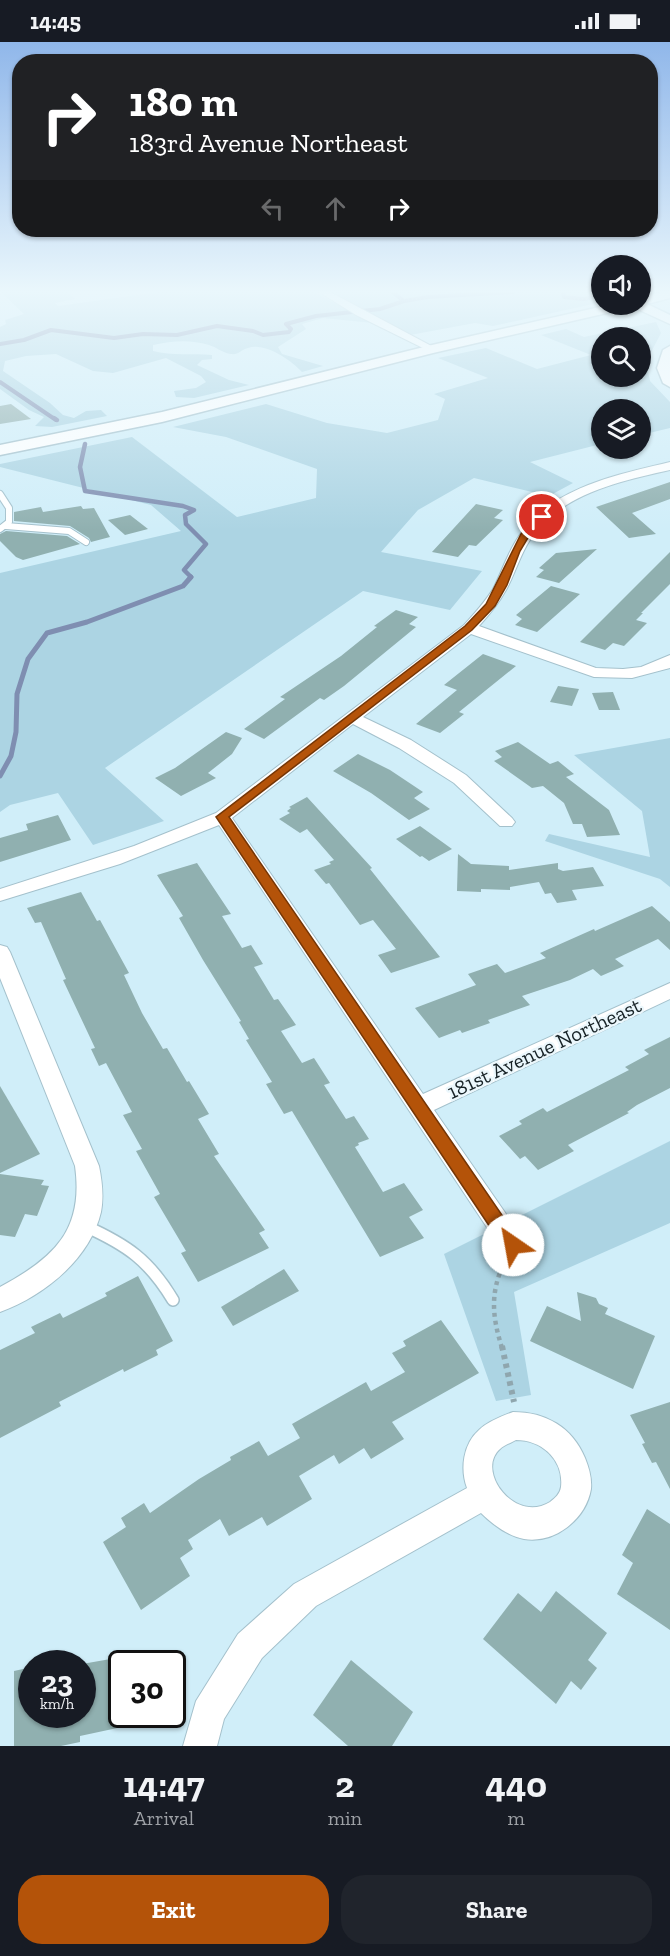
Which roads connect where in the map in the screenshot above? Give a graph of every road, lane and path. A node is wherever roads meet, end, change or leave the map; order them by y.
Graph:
1 (343, 372) edge
2 (0, 450) edge
3 (666, 470) edge
4 (0, 494) edge
5 (3, 528) edge
6 (86, 542) dead end
7 (469, 628) junction
8 (670, 660) edge
9 (351, 717) junction
10 (222, 817) junction
11 (506, 822) dead end
12 (0, 895) edge
13 (0, 952) edge
14 (670, 990) edge
15 (418, 1107) junction
16 (80, 1233) junction
17 (513, 1245) dead end
18 (496, 1281) dead end
19 (0, 1300) edge
20 (174, 1300) dead end
21 (519, 1426) junction
22 (484, 1495) junction
23 (200, 1746) edge

1 - 2 main road
3 - 7 street
4 - 5 lane
5 - 6 lane
7 - 8 street
7 - 9 street
9 - 10 street
9 - 11 street
10 - 12 street
10 - 15 street
13 - 16 street
14 - 15 street, 181st Avenue Northeast
15 - 17 street
16 - 19 street
16 - 20 lane
18 - 21 path
21 - 22 street
21 - 22 street
22 - 23 street

